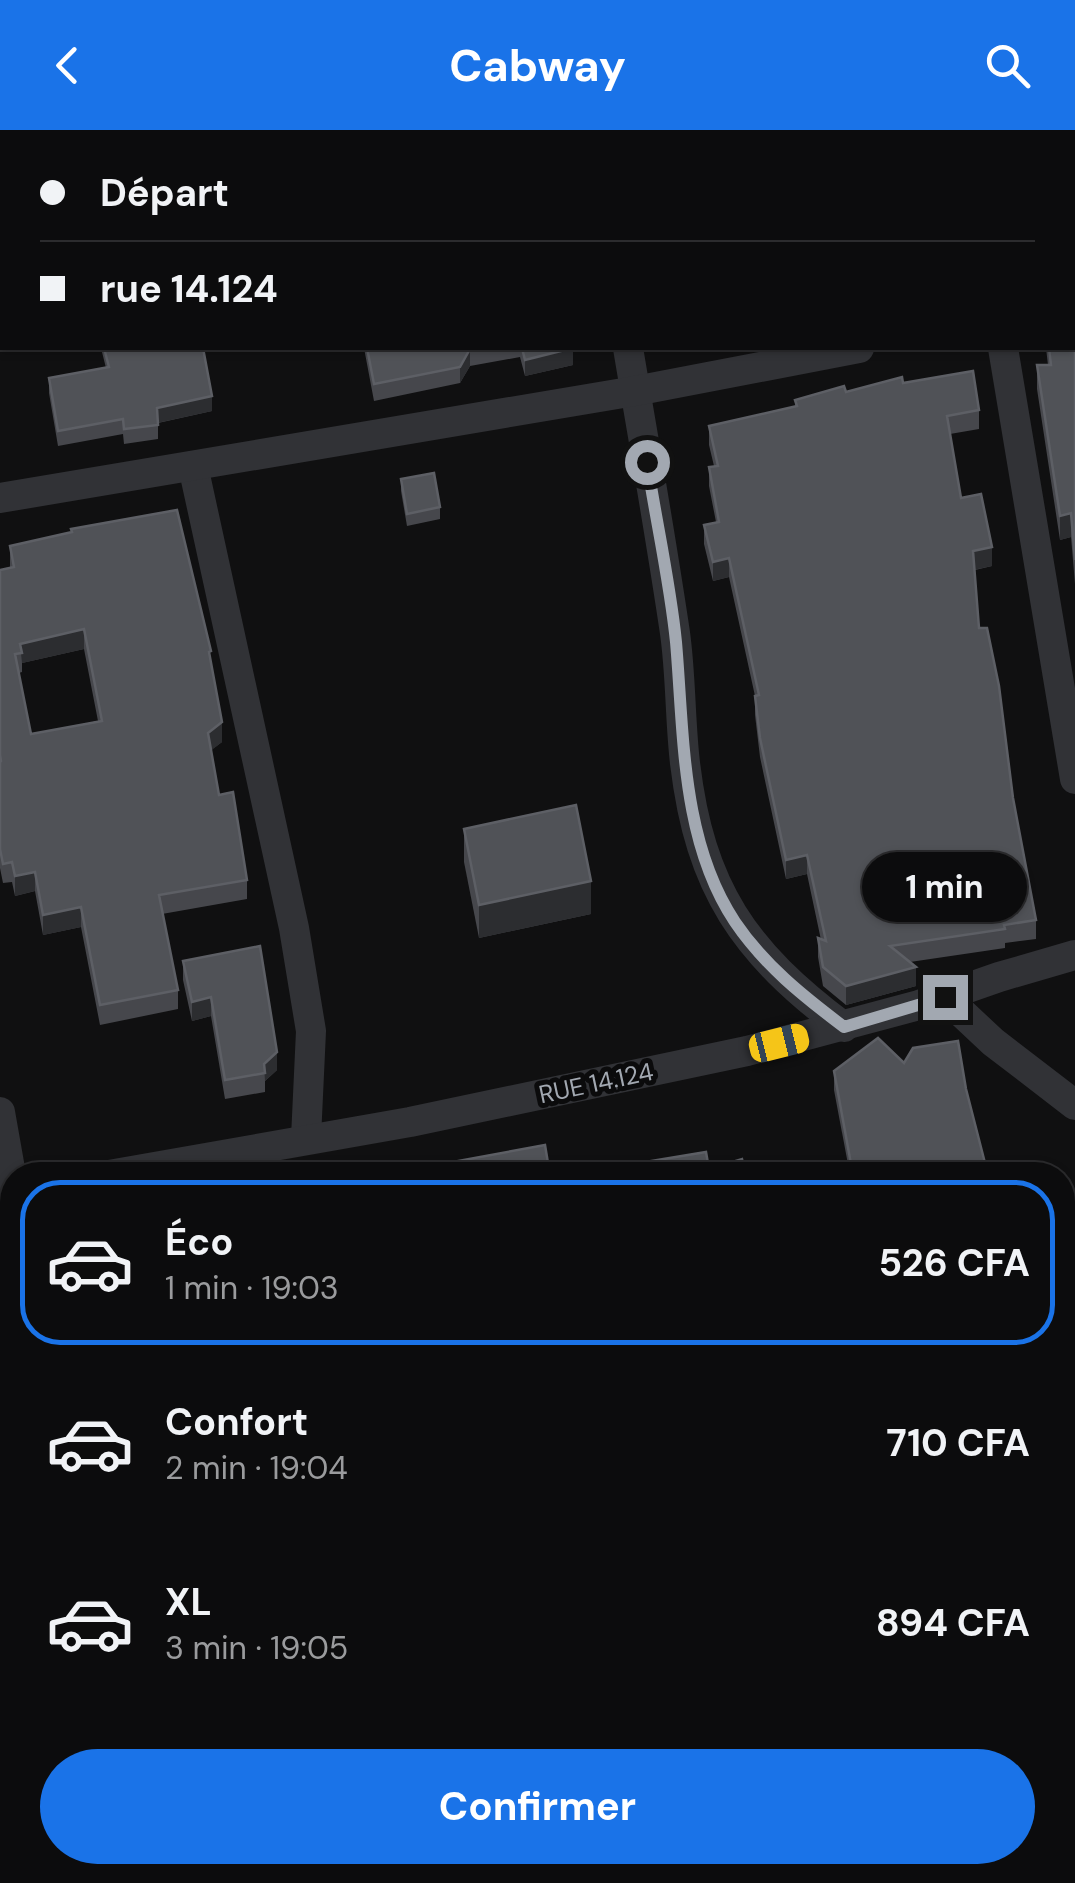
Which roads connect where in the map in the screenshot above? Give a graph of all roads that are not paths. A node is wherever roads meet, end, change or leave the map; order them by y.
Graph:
1 (628, 350) edge
2 (849, 350) edge
3 (1003, 350) edge
4 (635, 391) junction
5 (194, 466) junction
6 (0, 498) edge
7 (1075, 779) edge
8 (1075, 955) edge
9 (945, 997) junction
10 (844, 1027) junction
11 (1075, 1105) edge
12 (0, 1112) edge
13 (306, 1138) junction
14 (9, 1162) edge
15 (179, 1162) edge

1 - 4 street
2 - 4 street
3 - 7 street
4 - 5 street
4 - 10 street
5 - 6 street
5 - 13 street
8 - 9 street, RUE 14.124
9 - 10 street, RUE 14.124
9 - 11 street
10 - 13 street, RUE 14.124
12 - 14 street
13 - 15 street, RUE 14.124

